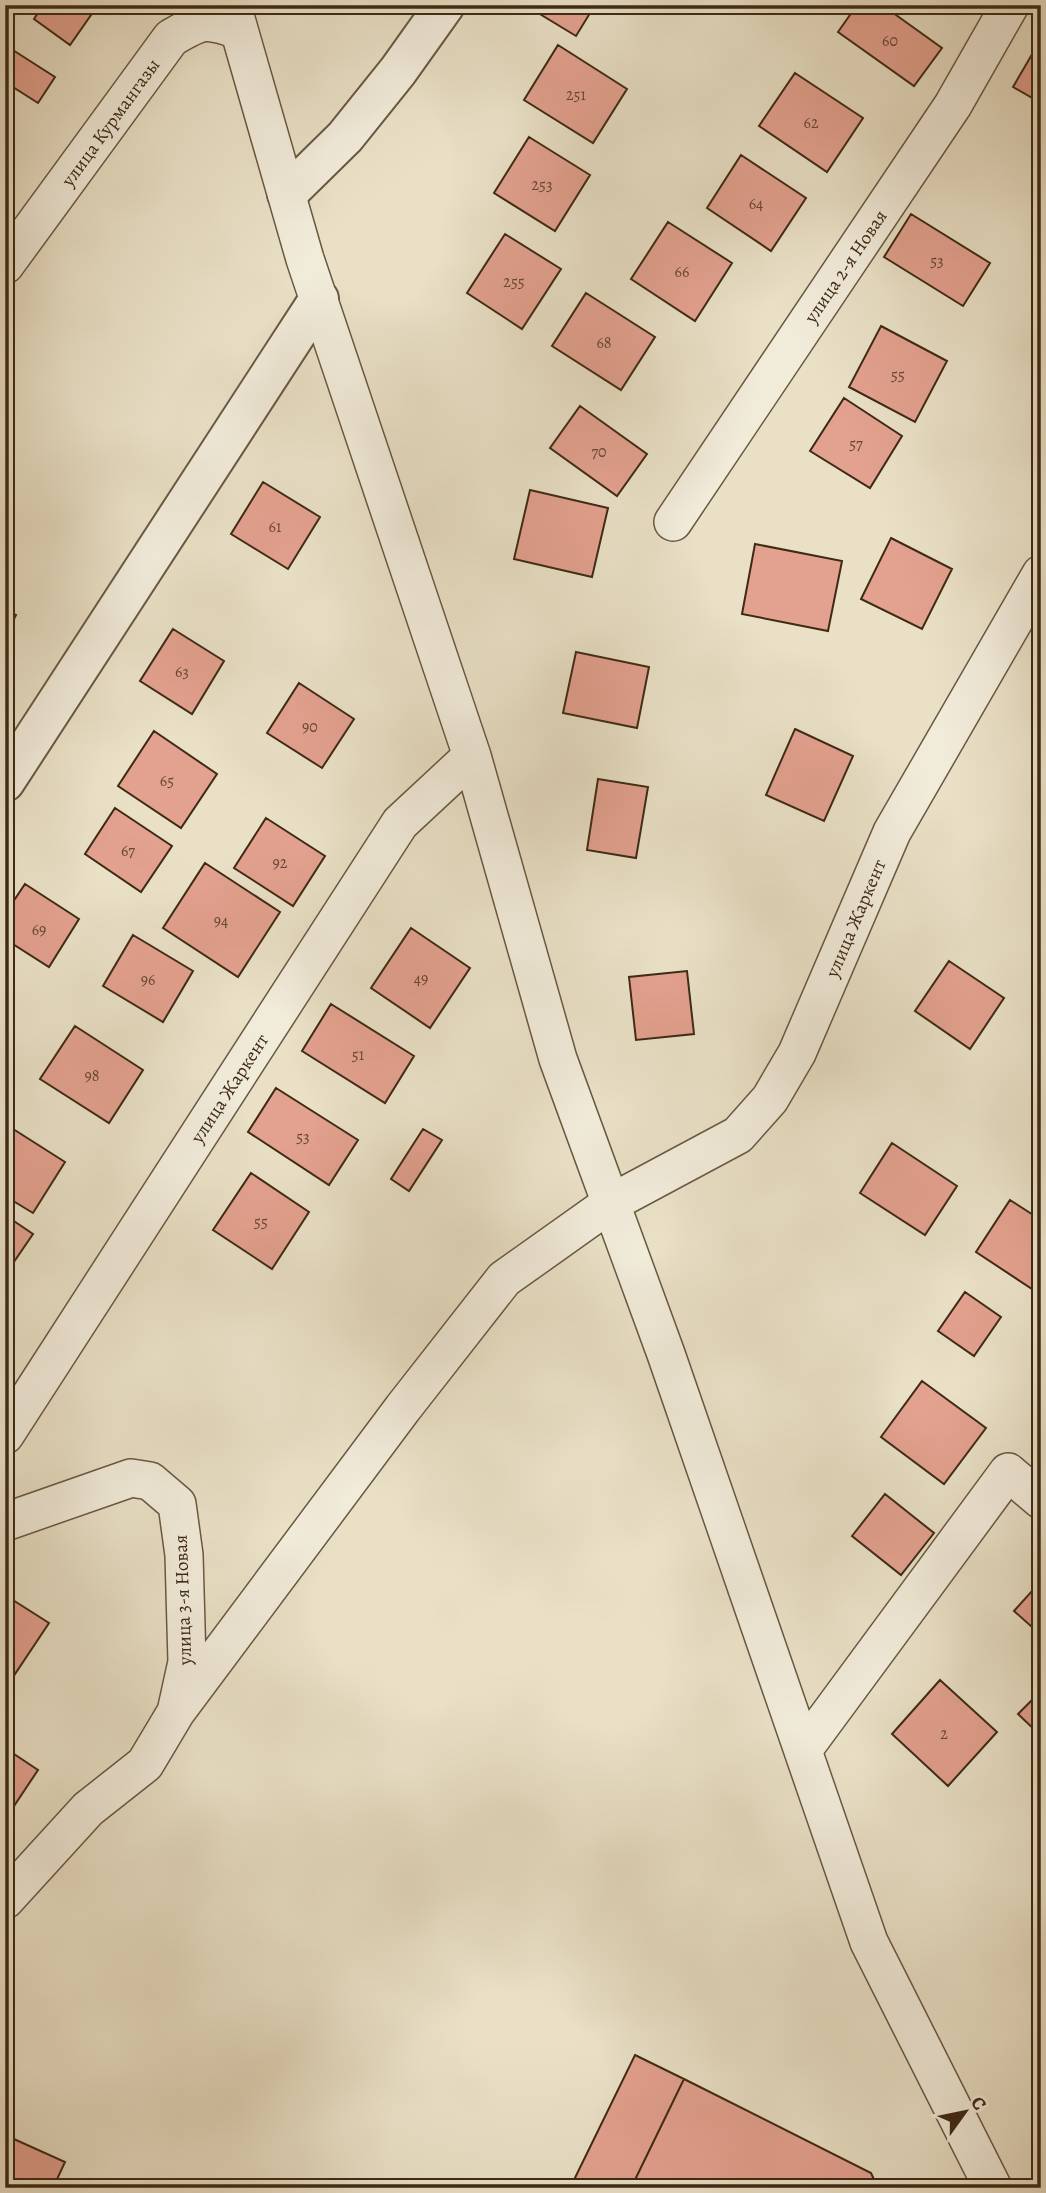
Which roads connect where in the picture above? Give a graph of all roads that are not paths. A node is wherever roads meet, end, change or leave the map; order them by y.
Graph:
1 (445, 5) edge
2 (1010, 5) edge
3 (235, 18) edge
4 (287, 194) junction
5 (5, 265) edge
6 (319, 299) junction
7 (673, 522) dead end
8 (1041, 574) edge
9 (472, 757) junction
10 (5, 782) edge
11 (611, 1203) junction
12 (5, 1435) edge
13 (1041, 1500) edge
14 (5, 1522) edge
15 (176, 1712) junction
16 (803, 1750) junction
17 (5, 1900) edge
18 (993, 2188) edge

1 - 4 street
2 - 7 street, улица 2-я Новая
3 - 4 street
3 - 5 street, улица Курмангазы
4 - 6 street
6 - 9 street
6 - 10 street
8 - 11 street, улица Жаркент
9 - 11 street
9 - 12 street, улица Жаркент
11 - 15 street, улица Жаркент
11 - 16 street
13 - 16 street
14 - 15 street, улица 3-я Новая
15 - 17 street, улица 3-я Новая
16 - 18 street

